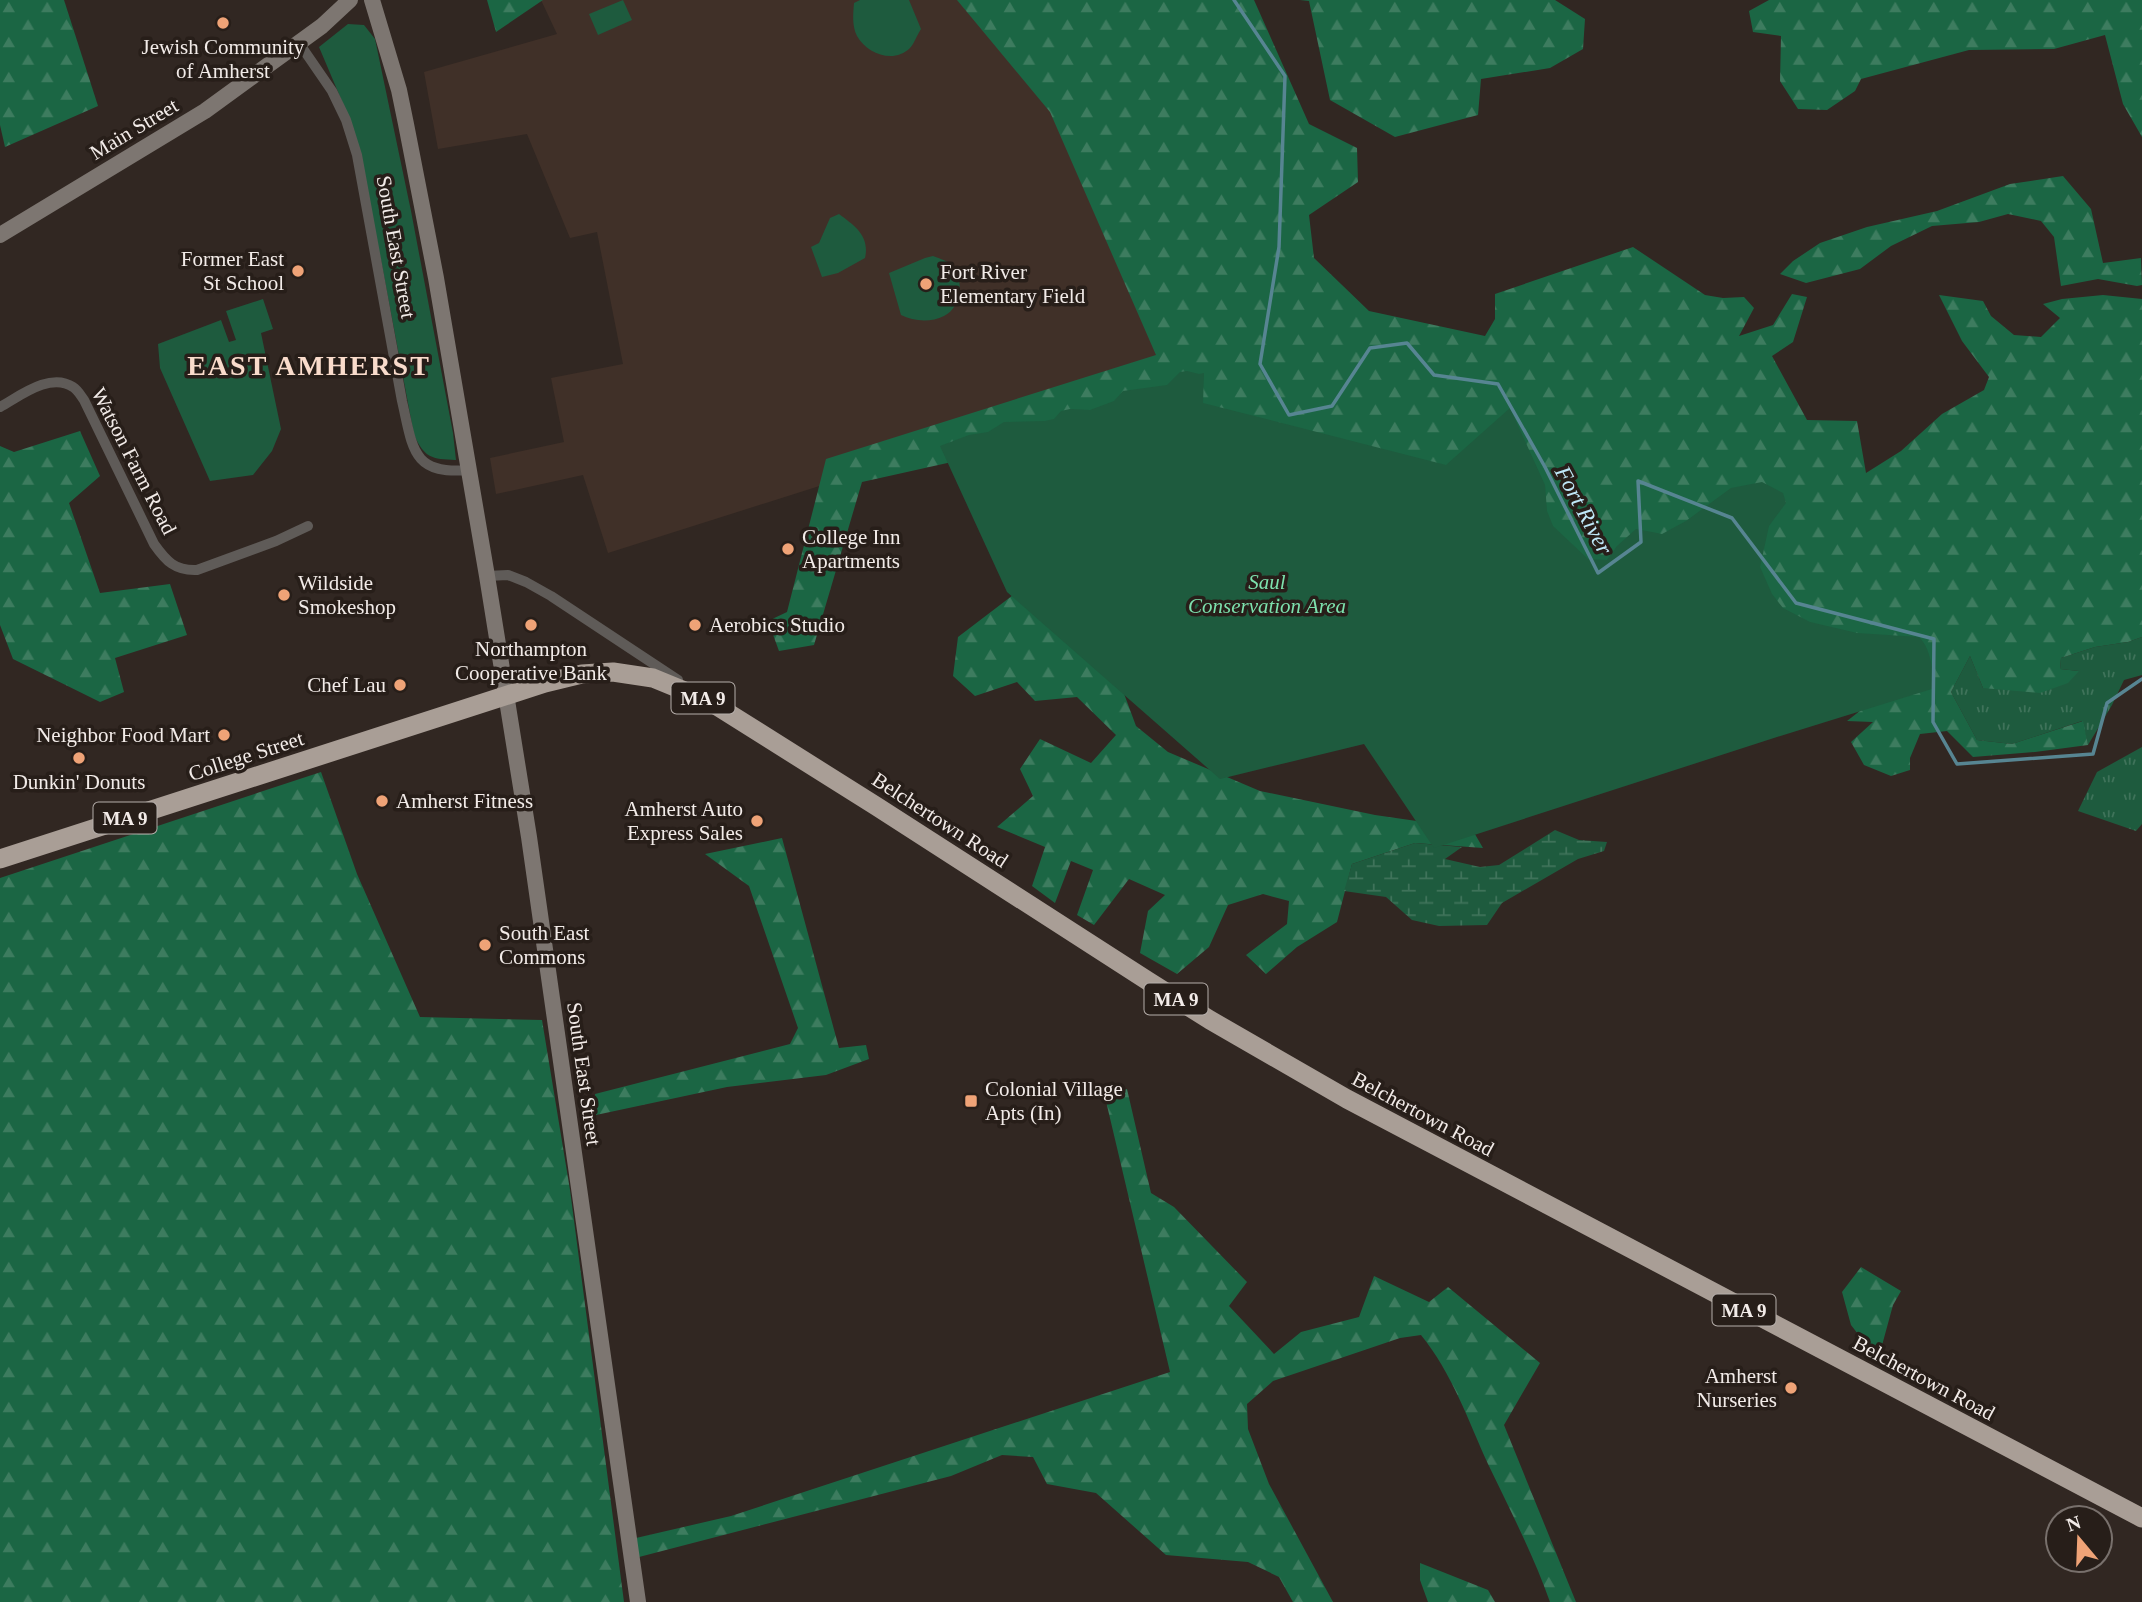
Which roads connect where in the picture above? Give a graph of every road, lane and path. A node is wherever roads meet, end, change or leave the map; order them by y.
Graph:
1 (350, 0) edge
2 (372, 0) edge
3 (299, 43) junction
4 (0, 235) edge
5 (0, 407) edge
6 (469, 470) junction
7 (308, 526) dead end
8 (487, 576) junction
9 (507, 696) junction
10 (709, 701) junction
11 (0, 859) edge
12 (2142, 1518) edge
13 (638, 1602) edge

1 - 3 main road, Main Street
2 - 6 main road, South East Street
3 - 4 main road, Main Street
3 - 6 street, South East Street
5 - 7 street, Watson Farm Road
6 - 8 main road, South East Street
8 - 9 main road, South East Street
8 - 10 street, Belchertown Road
9 - 10 highway, Belchertown Road / MA 9
9 - 11 highway, College Street / MA 9
9 - 13 main road, South East Street
10 - 12 highway, Belchertown Road / MA 9

